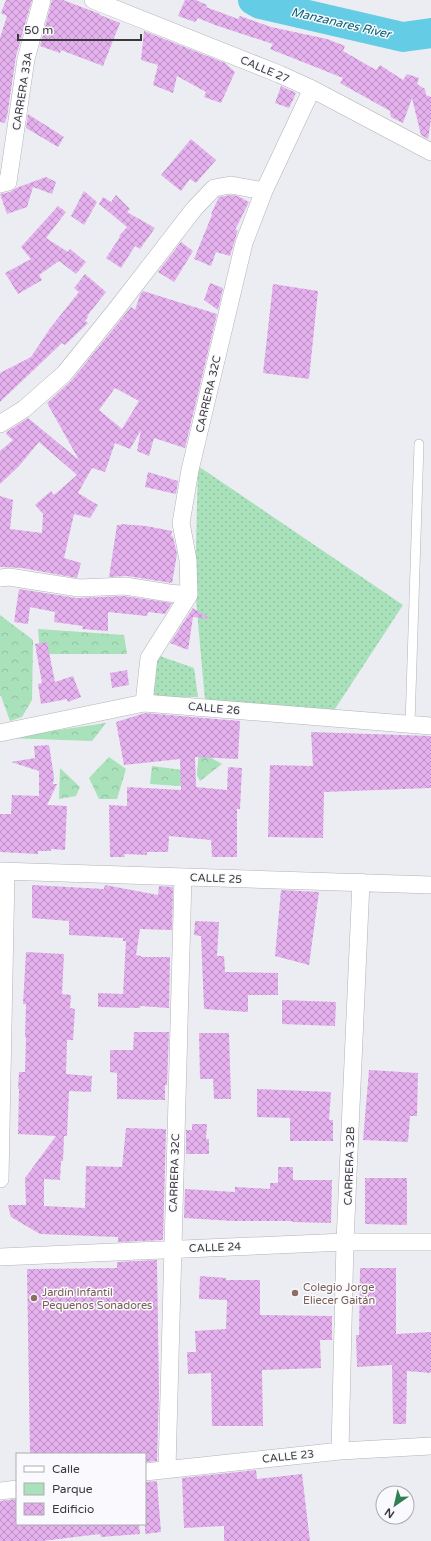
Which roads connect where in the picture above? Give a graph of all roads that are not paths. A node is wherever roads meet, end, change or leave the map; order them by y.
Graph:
1 (42, 0) edge
2 (93, 0) edge
3 (312, 89) junction
4 (431, 152) edge
5 (4, 183) edge
6 (264, 191) junction
7 (0, 424) edge
8 (419, 444) dead end
9 (0, 578) edge
10 (189, 595) junction
11 (144, 703) junction
12 (410, 724) junction
13 (431, 726) edge
14 (0, 733) edge
15 (3, 871) edge
16 (183, 877) junction
17 (361, 882) junction
18 (431, 885) edge
19 (0, 1179) edge
20 (346, 1242) junction
21 (431, 1242) edge
22 (172, 1249) junction
23 (0, 1257) edge
24 (431, 1446) edge
25 (340, 1450) junction
26 (167, 1469) junction
27 (146, 1472) edge
28 (16, 1489) edge
29 (0, 1492) edge

1 - 5 street, CARRERA 33A
2 - 3 street, CALLE 27
3 - 4 street, CALLE 27
3 - 6 street, CARRERA 32C
6 - 7 street
6 - 10 street, CARRERA 32C
8 - 12 lane
9 - 10 street
10 - 11 street
11 - 12 street, CALLE 26
11 - 14 street, CALLE 26
12 - 13 street, CALLE 26
15 - 16 street, CALLE 25
15 - 19 street
16 - 17 street, CALLE 25
16 - 22 street, CARRERA 32C
17 - 18 street, CALLE 25
17 - 20 street, CARRERA 32B
20 - 21 street, CALLE 24
20 - 22 street, CALLE 24
20 - 25 street, CARRERA 32B
22 - 23 street, CALLE 24
22 - 26 street, CARRERA 32C
24 - 25 street, CALLE 23
25 - 26 street, CALLE 23
26 - 27 street, CALLE 23
28 - 29 street

